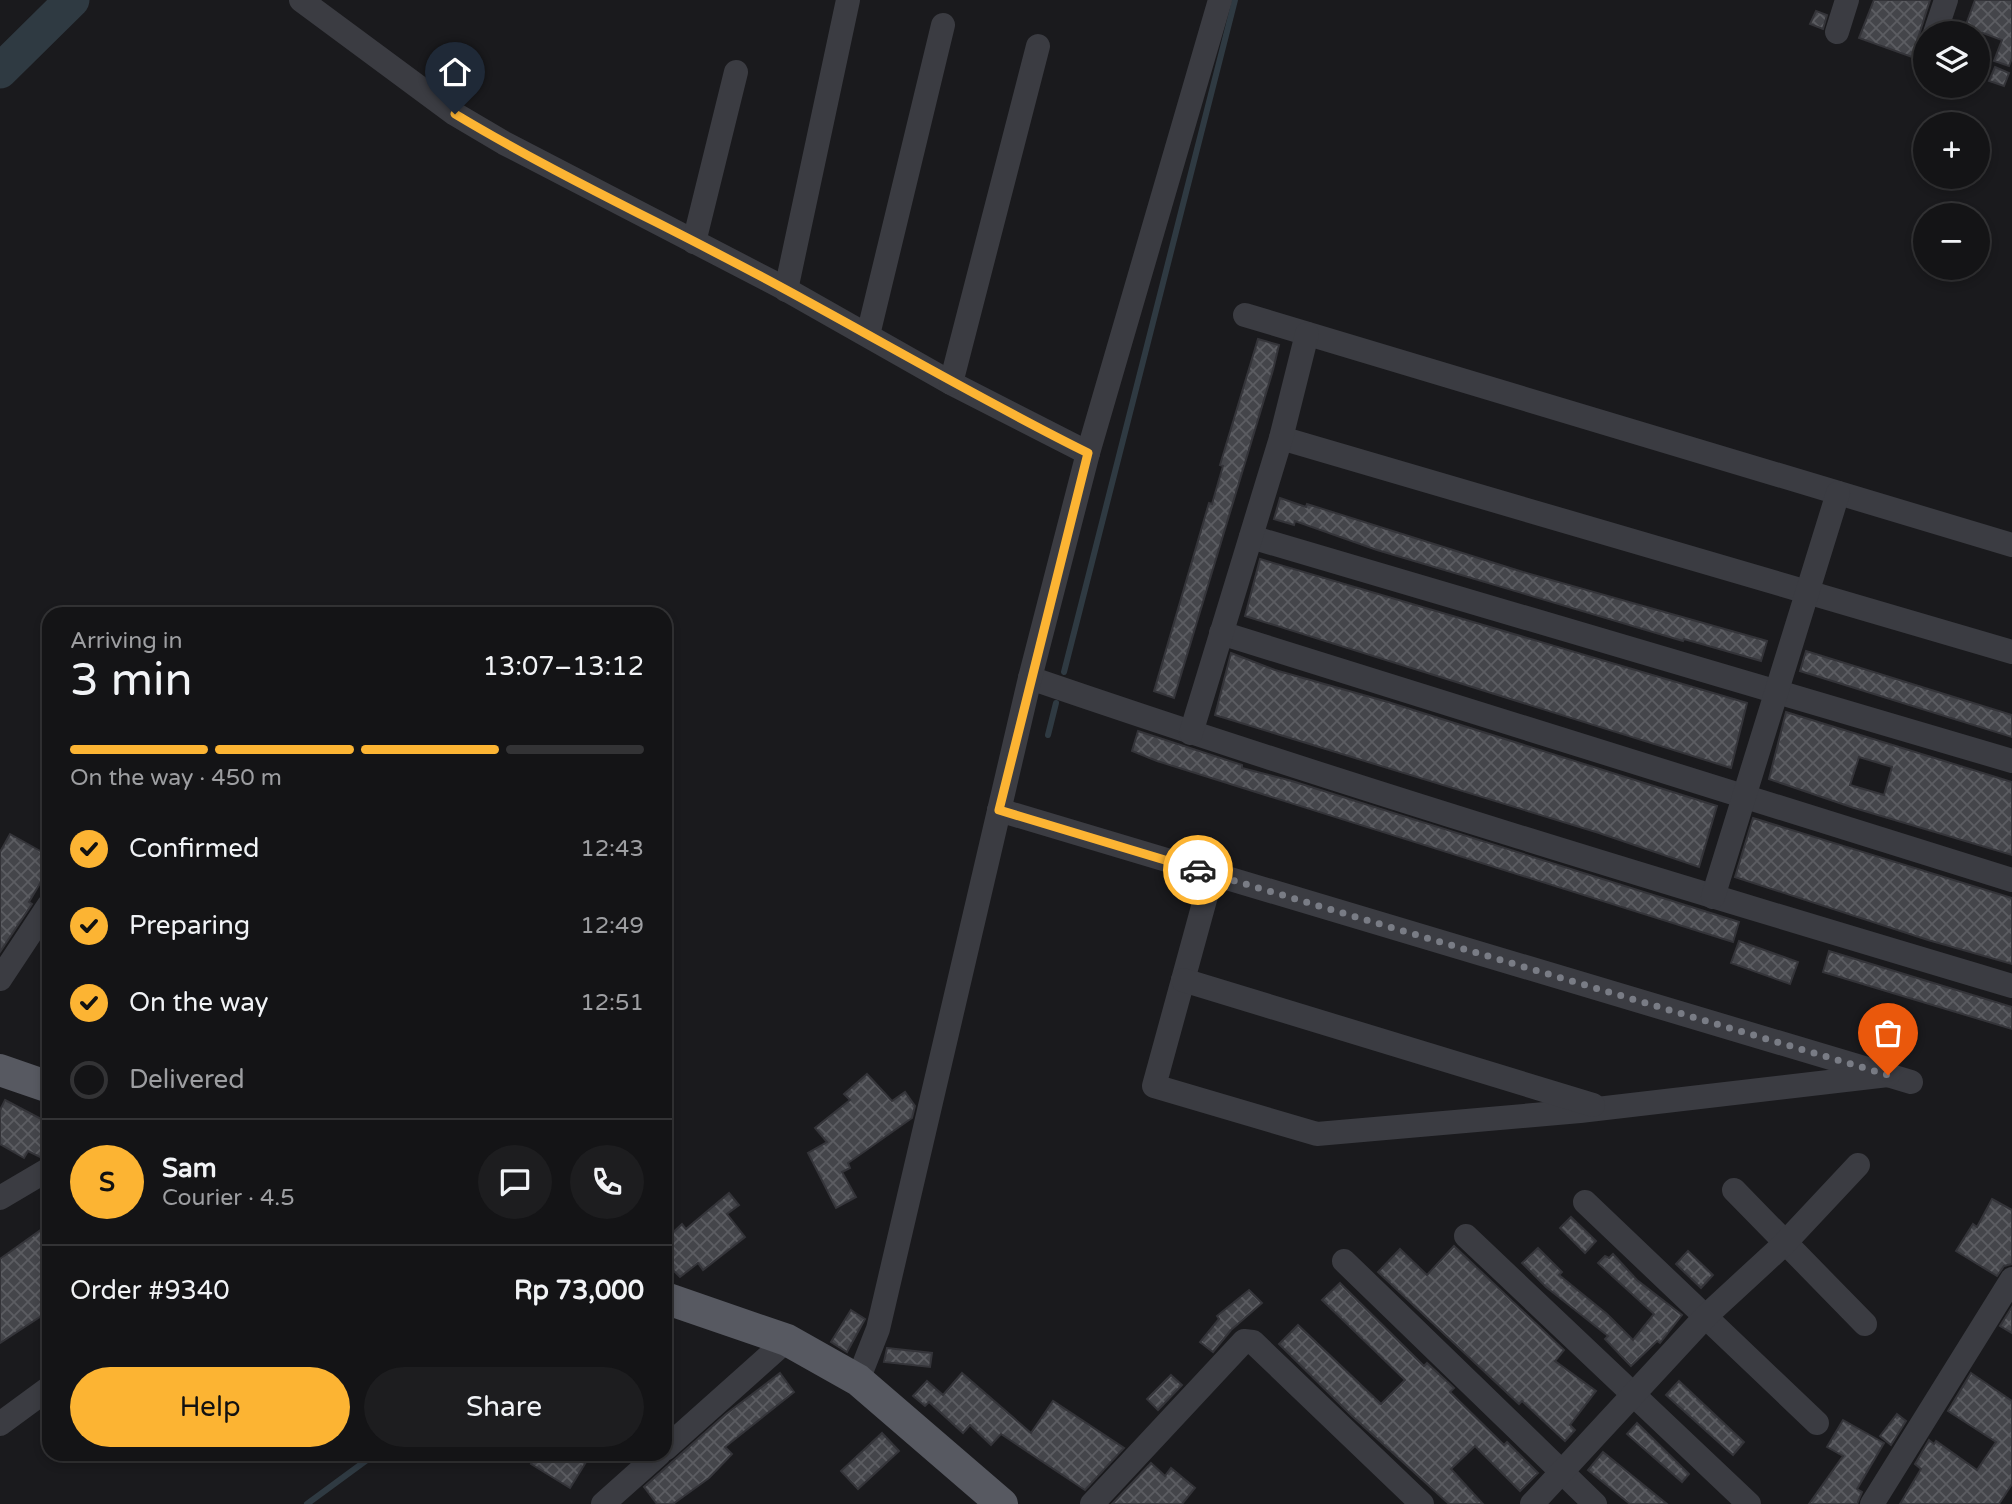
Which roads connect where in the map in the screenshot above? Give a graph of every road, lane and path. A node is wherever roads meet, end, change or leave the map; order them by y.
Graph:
1 (301, 0) edge
2 (848, 0) edge
3 (1220, 0) edge
4 (1847, 0) edge
5 (1946, 0) edge
6 (1939, 21) edge
7 (943, 25) dead end
8 (1837, 32) dead end
9 (1038, 46) dead end
10 (736, 72) dead end
11 (694, 242) junction
12 (786, 290) junction
13 (1245, 315) dead end
14 (1307, 334) junction
15 (867, 335) junction
16 (950, 383) junction
17 (1281, 438) junction
18 (1088, 453) junction
19 (1838, 493) junction
20 (1251, 537) junction
21 (2012, 545) edge
22 (1808, 593) junction
23 (1221, 632) junction
24 (2012, 652) edge
25 (1030, 678) junction
26 (1775, 693) junction
27 (1191, 733) junction
28 (2012, 761) edge
29 (1743, 798) junction
30 (999, 810) junction
31 (1212, 874) junction
32 (2012, 880) edge
33 (1713, 897) junction
34 (42, 916) edge
35 (0, 979) edge
36 (1183, 979) junction
37 (2012, 986) edge
38 (0, 1070) edge
39 (42, 1085) edge
40 (1604, 1108) junction
41 (1858, 1165) dead end
42 (42, 1173) edge
43 (1734, 1190) dead end
44 (0, 1198) edge
45 (1586, 1202) dead end
46 (1466, 1236) dead end
47 (1785, 1242) junction
48 (1344, 1261) dead end
49 (2012, 1279) edge
50 (672, 1300) edge
51 (1706, 1316) junction
52 (1865, 1324) dead end
53 (787, 1340) junction
54 (858, 1380) junction
55 (1634, 1392) junction
56 (42, 1393) edge
57 (1817, 1423) dead end
58 (0, 1424) edge
59 (672, 1443) edge
60 (651, 1461) edge
61 (1562, 1473) junction
62 (603, 1504) edge
63 (1002, 1504) edge
64 (1092, 1504) edge
65 (1422, 1504) edge
66 (1532, 1504) edge
67 (1595, 1504) edge
68 (1749, 1504) edge
69 (1872, 1504) edge

1 - 11 street
2 - 12 street
3 - 18 street
4 - 8 street
5 - 6 street
7 - 15 street
9 - 16 street
10 - 11 street
11 - 12 street
12 - 15 street
13 - 14 street
14 - 17 street
14 - 19 street
15 - 16 street
16 - 18 street
17 - 20 street
17 - 22 street
18 - 25 street
19 - 21 street
19 - 22 street
20 - 23 street
20 - 26 street
22 - 24 street
22 - 26 street
23 - 27 street
23 - 29 street
25 - 27 street
25 - 30 street
26 - 28 street
26 - 29 street
27 - 33 street
29 - 32 street
29 - 33 street
30 - 31 street
30 - 54 street
31 - 36 street
31 - 40 street
33 - 37 street
34 - 35 street
36 - 40 street
36 - 40 street
38 - 39 main road
41 - 47 street
42 - 44 street
43 - 47 street
45 - 51 street
46 - 55 street
47 - 51 street
47 - 52 street
48 - 61 street
49 - 69 street
50 - 53 main road
51 - 55 street
51 - 57 street
53 - 54 main road
53 - 59 street
54 - 63 main road
55 - 61 street
55 - 68 street
56 - 58 street
60 - 62 street
61 - 66 street
61 - 67 street
64 - 65 street

